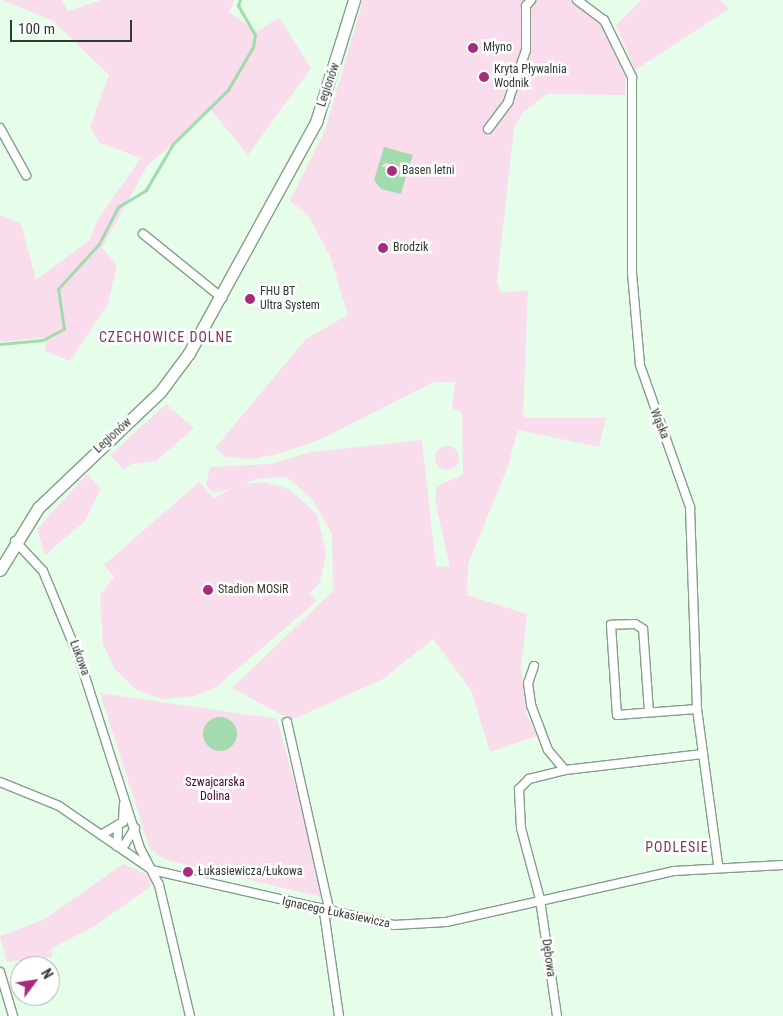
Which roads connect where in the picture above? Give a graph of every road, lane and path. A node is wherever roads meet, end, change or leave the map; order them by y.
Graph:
1 (354, 0) edge
2 (530, 0) edge
3 (577, 0) edge
4 (0, 128) edge
5 (488, 129) dead end
6 (26, 175) dead end
7 (143, 234) dead end
8 (222, 298) junction
9 (15, 541) junction
10 (0, 570) edge
11 (534, 666) dead end
12 (697, 709) junction
13 (649, 712) junction
14 (287, 722) dead end
15 (703, 754) junction
16 (565, 770) junction
17 (0, 782) edge
18 (122, 785) junction
19 (135, 828) junction
20 (118, 829) junction
21 (101, 835) junction
22 (117, 846) junction
23 (718, 865) junction
24 (783, 865) edge
25 (152, 870) junction
26 (540, 899) junction
27 (327, 913) junction
28 (0, 972) edge
29 (12, 1016) edge
30 (190, 1016) edge
31 (340, 1016) edge
32 (557, 1016) edge

1 - 8 street, Legionów
2 - 5 street
3 - 12 street, Wąska
4 - 6 street
7 - 8 street
8 - 9 street, Legionów
9 - 10 street, Legionów
9 - 18 street, Łukowa
11 - 16 street
12 - 13 street
12 - 15 street, Wąska
13 - 13 street
14 - 27 street
15 - 16 street, Dębowa
15 - 23 street, Wąska
16 - 26 street, Dębowa
17 - 21 street, Ignacego Łukasiewicza
18 - 19 street, Łukowa
18 - 20 street, Łukowa
19 - 22 street
19 - 25 street, Łukowa
20 - 21 street
20 - 22 street, Łukowa
21 - 22 street, Ignacego Łukasiewicza
22 - 25 street, Ignacego Łukasiewicza
23 - 24 street, Ignacego Łukasiewicza
23 - 26 street, Ignacego Łukasiewicza
25 - 27 street, Ignacego Łukasiewicza
25 - 30 street, Łukowa
26 - 27 street, Ignacego Łukasiewicza
26 - 32 street, Dębowa
27 - 31 street
28 - 29 street

